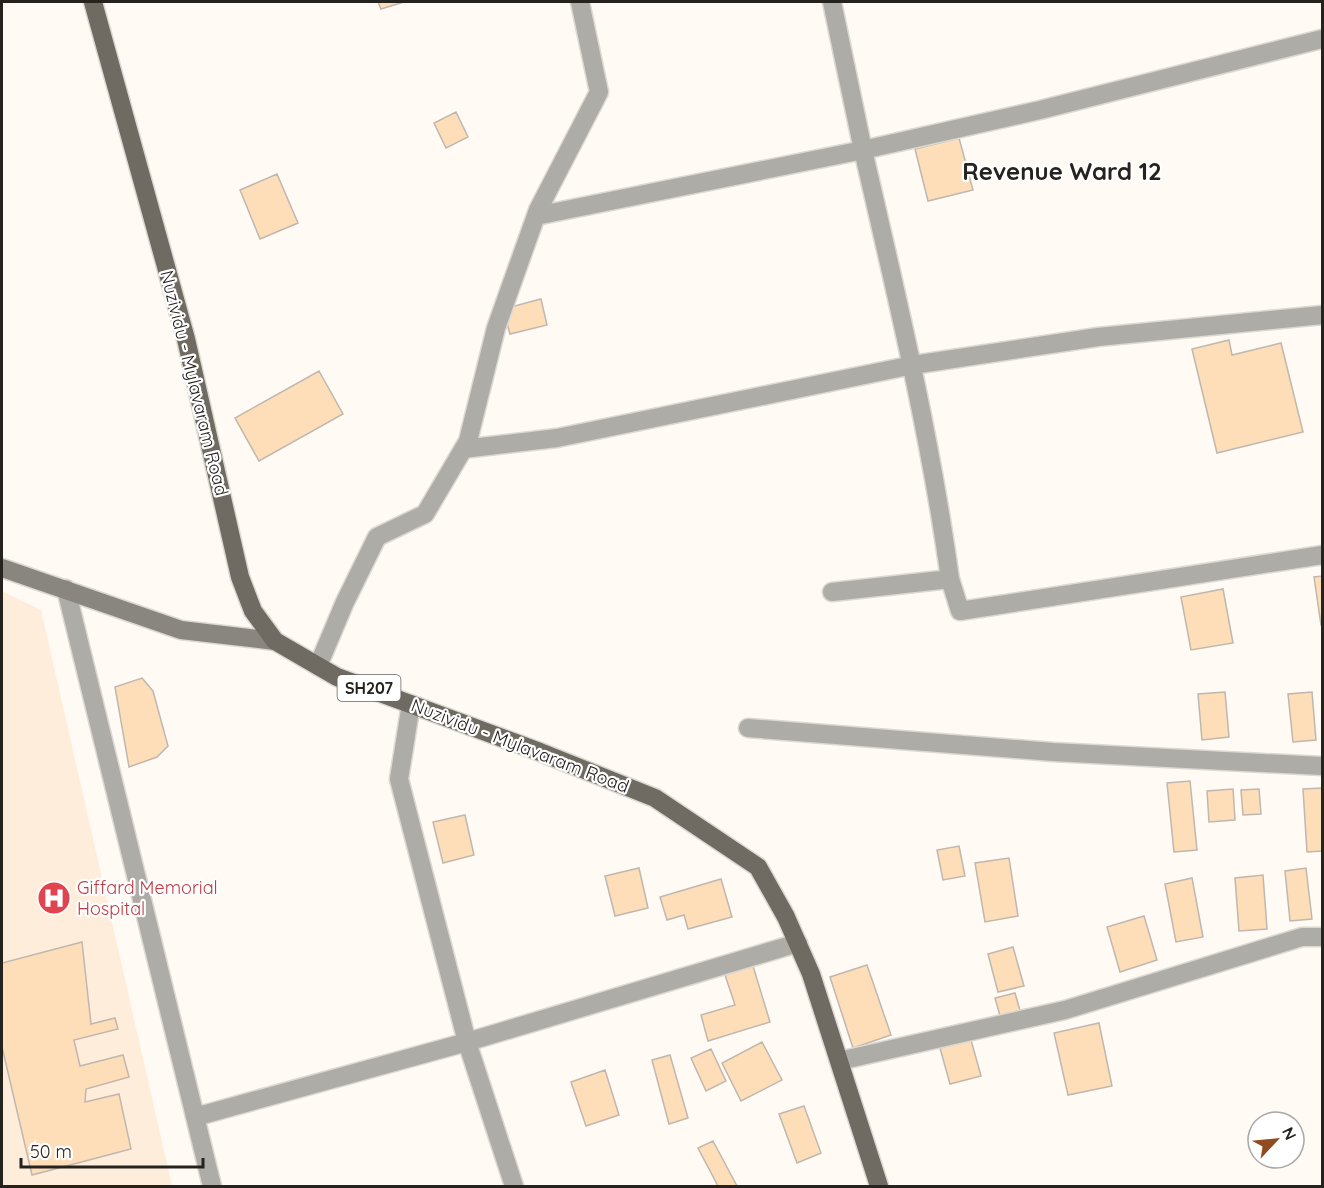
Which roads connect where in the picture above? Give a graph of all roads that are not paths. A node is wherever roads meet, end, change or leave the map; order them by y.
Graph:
1 (93, 2) edge
2 (580, 2) edge
3 (832, 2) edge
4 (1323, 39) edge
5 (863, 150) junction
6 (536, 216) junction
7 (1323, 315) edge
8 (913, 365) junction
9 (463, 449) junction
10 (1323, 555) edge
11 (2, 568) edge
12 (950, 579) junction
13 (66, 589) junction
14 (832, 592) dead end
15 (275, 641) junction
16 (318, 666) junction
17 (411, 704) junction
18 (748, 728) dead end
19 (1322, 761) edge
20 (1323, 937) edge
21 (798, 943) junction
22 (467, 1042) junction
23 (839, 1061) junction
24 (195, 1117) junction
25 (212, 1186) edge
26 (514, 1186) edge
27 (879, 1186) edge

1 - 15 main road, Nuzividu - Mylavaram Road / SH207
2 - 6 street
3 - 5 street
4 - 5 street
5 - 6 street
5 - 8 street
6 - 9 street
7 - 8 street
8 - 9 street
8 - 12 street
9 - 16 street
10 - 12 street
11 - 13 street
12 - 14 street
13 - 15 street
13 - 24 street
15 - 16 main road, Nuzividu - Mylavaram Road / SH207
16 - 17 main road, Nuzividu - Mylavaram Road / SH207
17 - 21 main road, Nuzividu - Mylavaram Road / SH207
17 - 22 street
18 - 19 street
20 - 23 street
21 - 22 street
21 - 23 main road, Nuzividu - Mylavaram Road / SH207
22 - 24 street
22 - 26 street
23 - 27 main road, Nuzividu - Mylavaram Road / SH207
24 - 25 street

